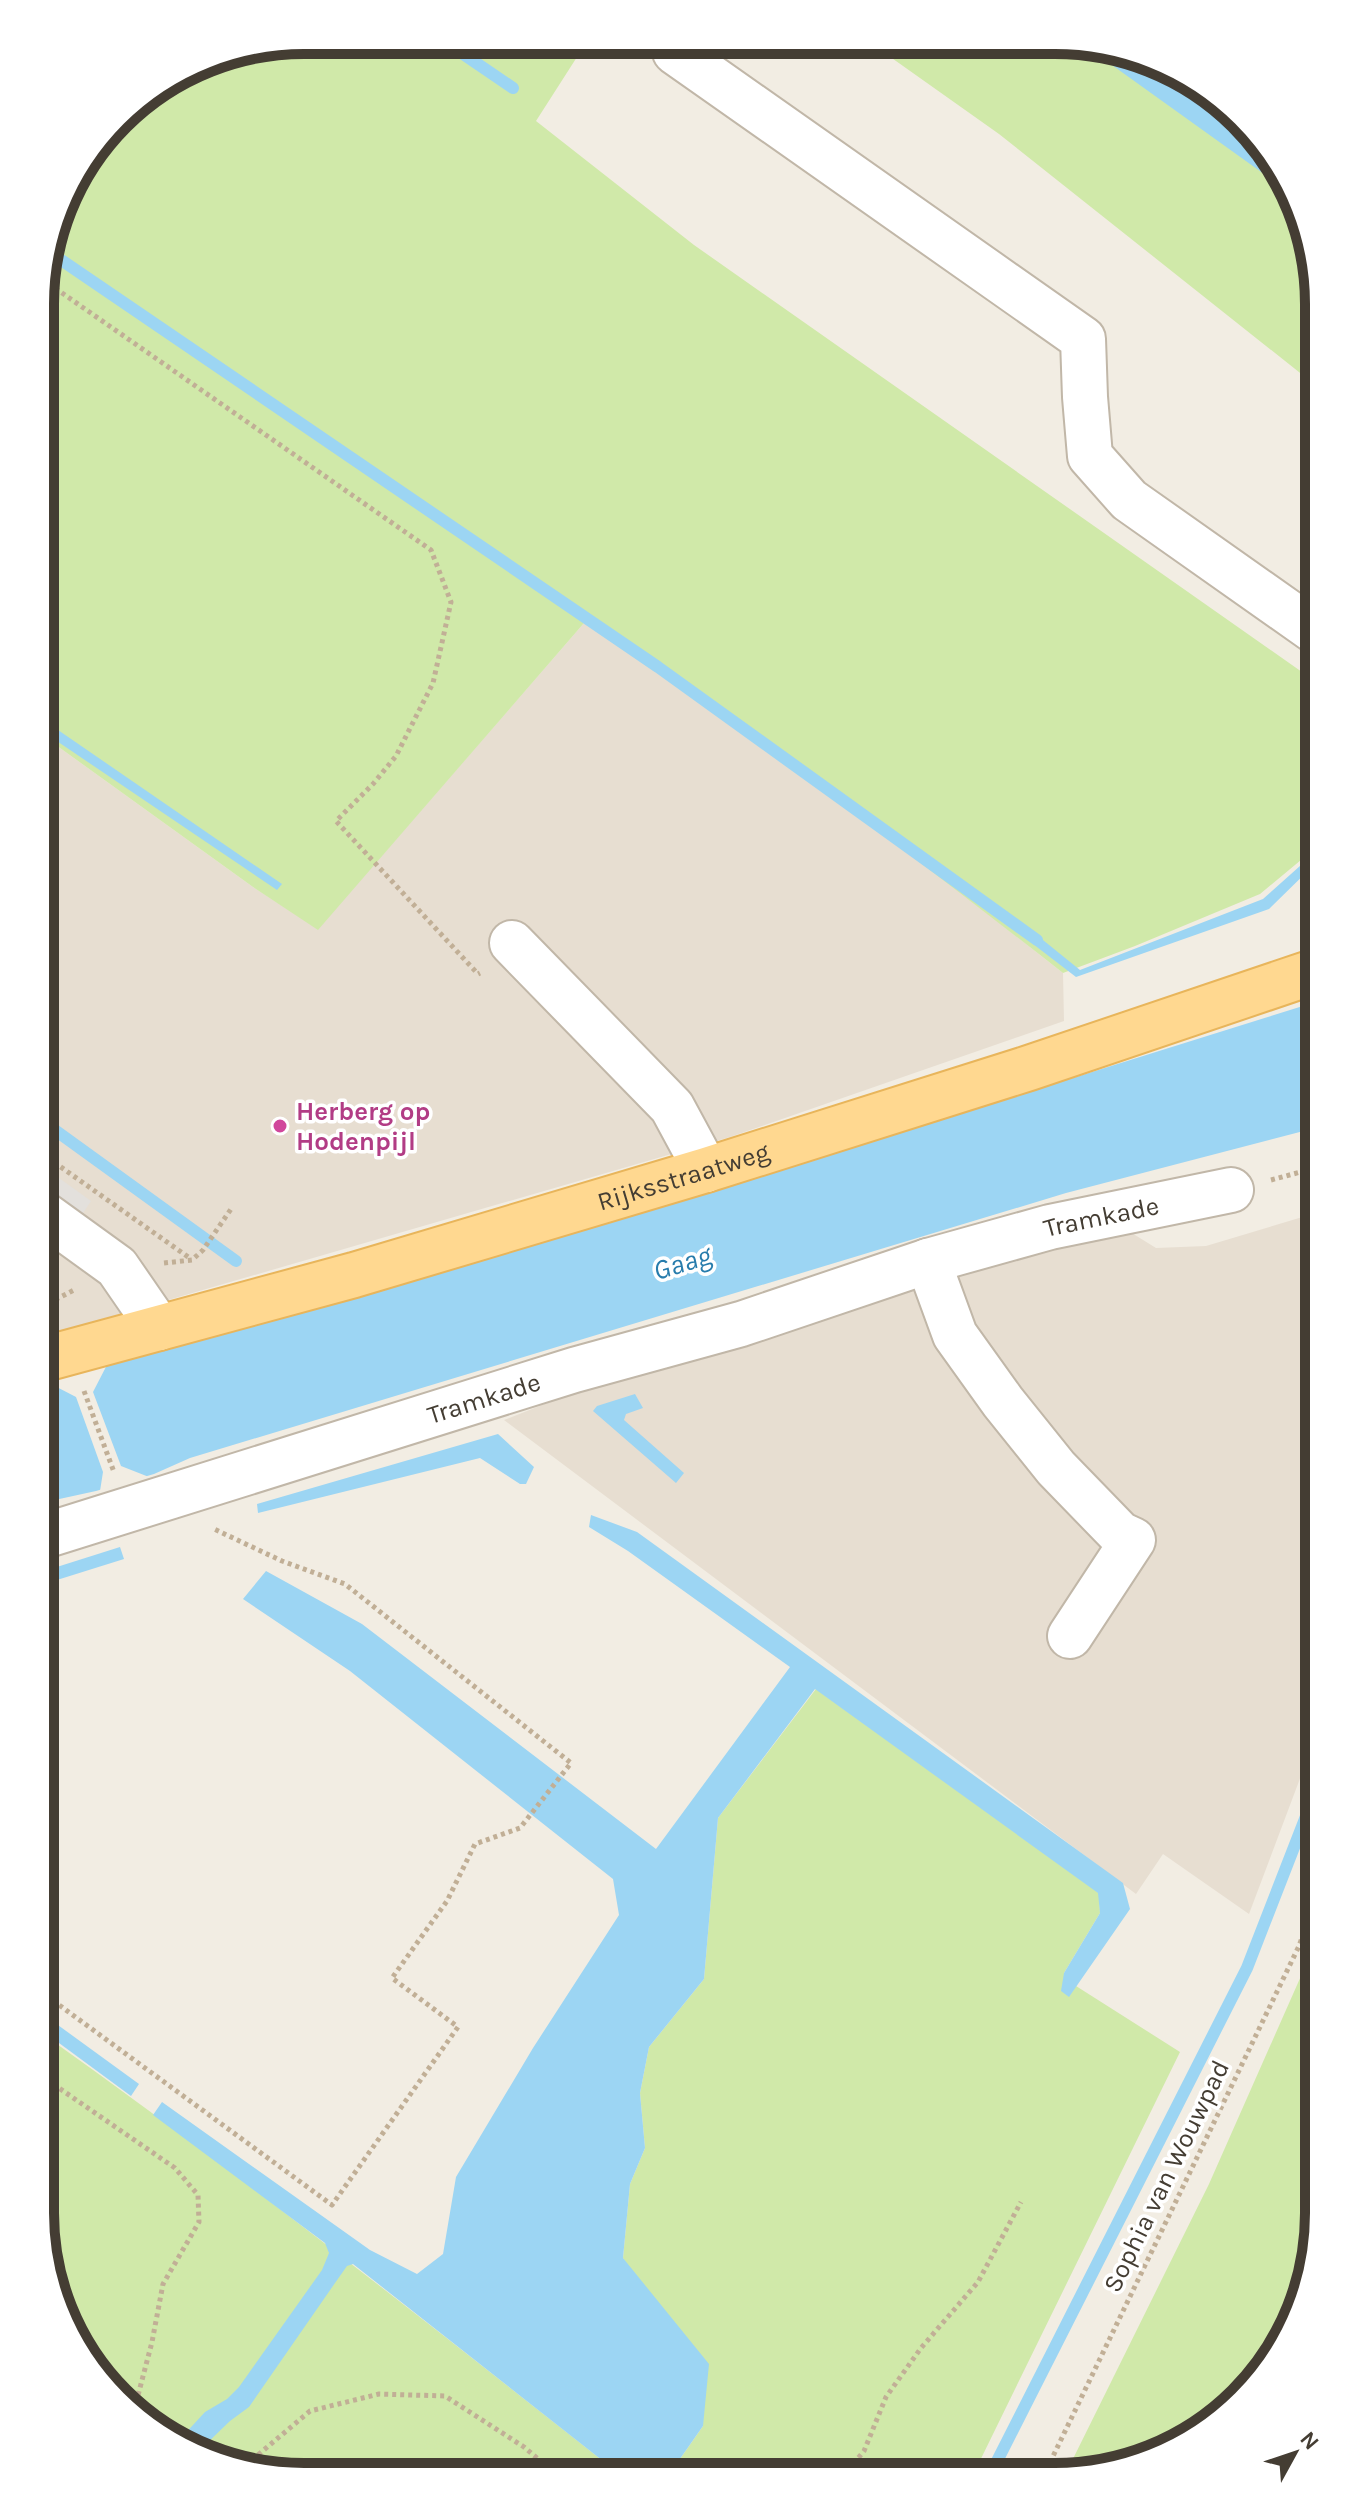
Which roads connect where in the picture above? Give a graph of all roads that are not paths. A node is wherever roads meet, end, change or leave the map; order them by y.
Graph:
1 (679, 54) edge
2 (1305, 624) edge
3 (512, 943) road end
4 (1305, 975) edge
5 (706, 1170) junction
6 (1231, 1190) dead end
7 (54, 1221) edge
8 (928, 1261) junction
9 (159, 1328) junction
10 (54, 1356) edge
11 (54, 1533) edge
12 (1070, 1636) dead end

1 - 2 street
3 - 5 street
4 - 5 main road, Rijksstraatweg
5 - 9 main road, Rijksstraatweg
6 - 8 street, Tramkade
7 - 9 street
8 - 11 street, Tramkade
8 - 12 street
9 - 10 main road, Rijksstraatweg

